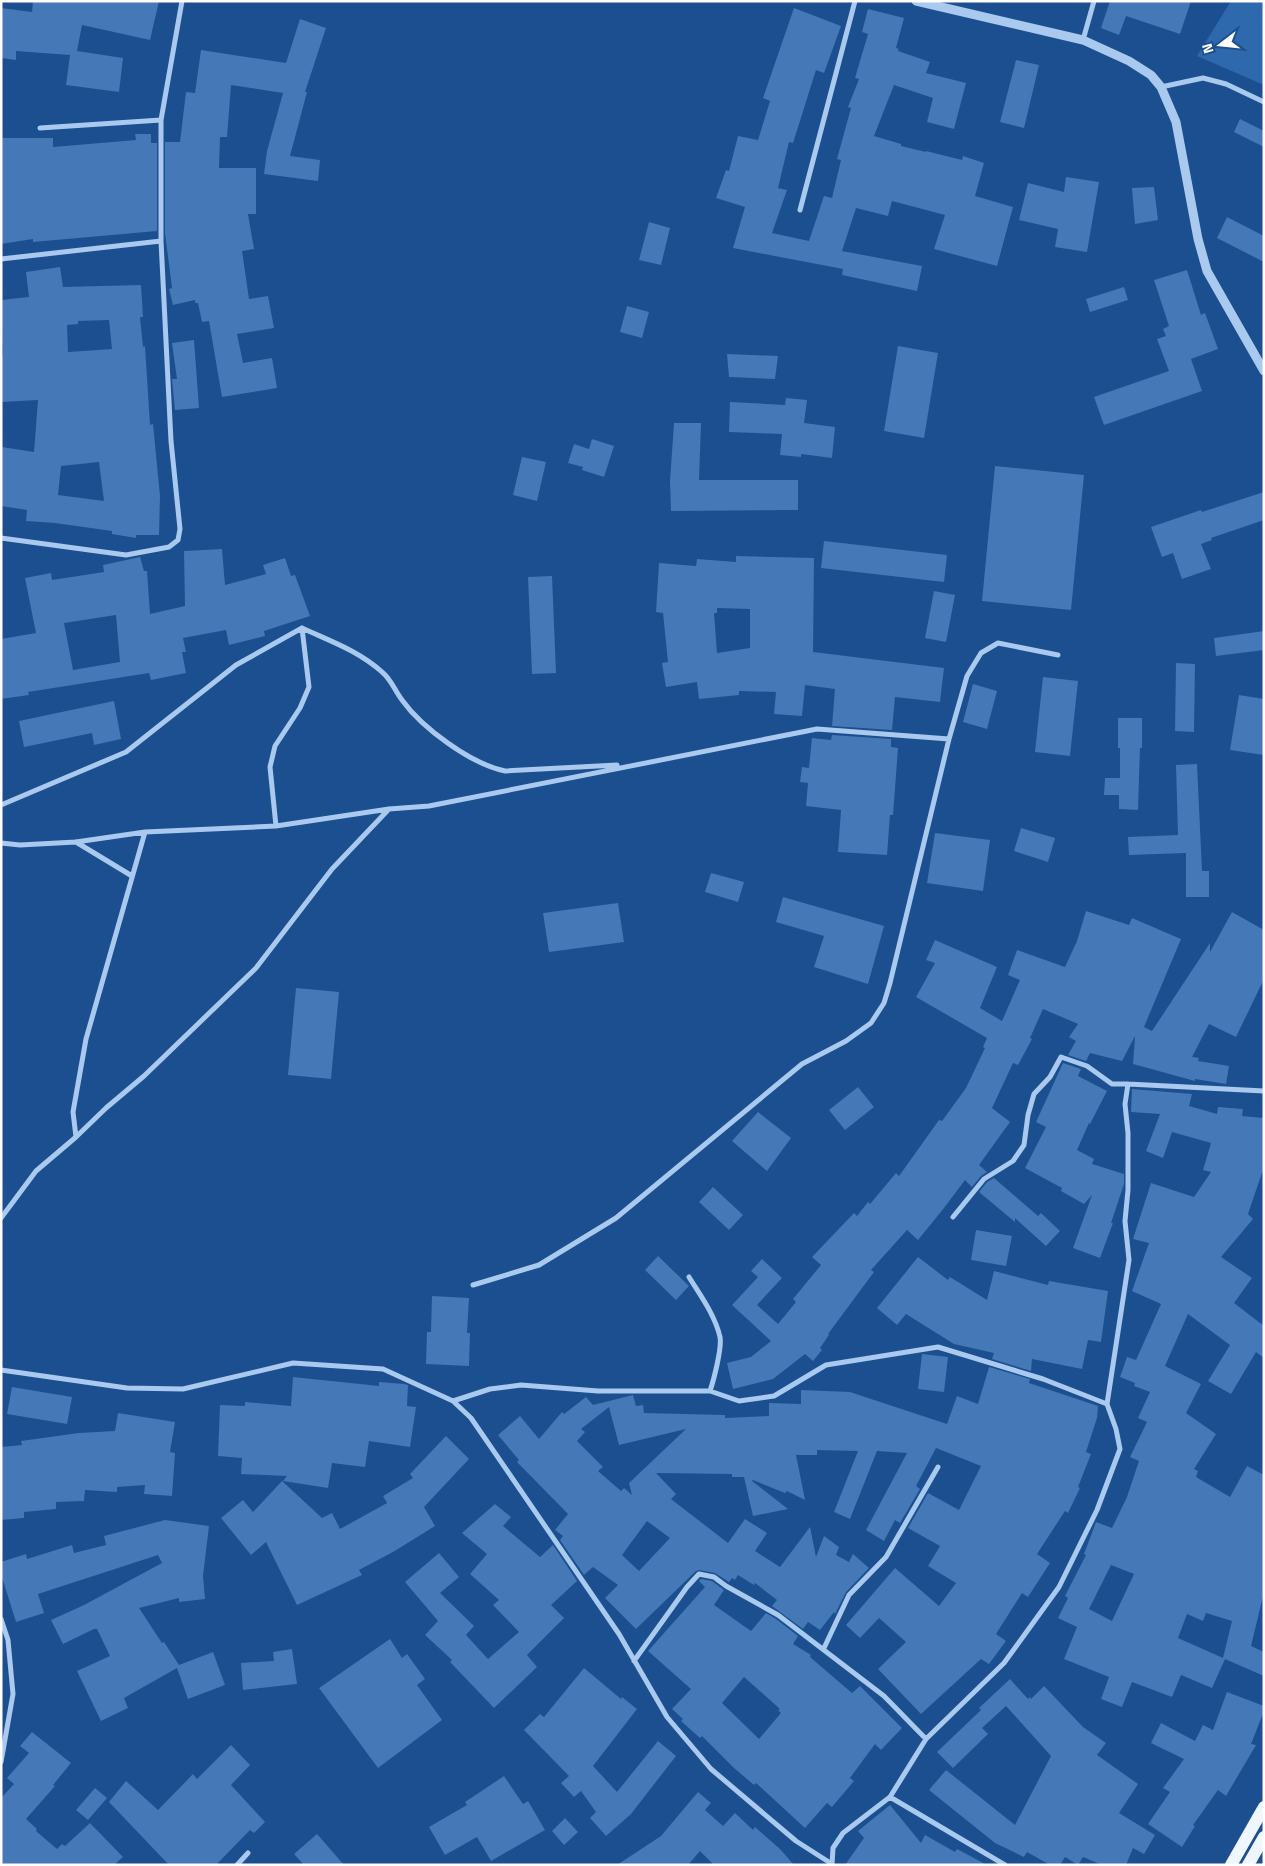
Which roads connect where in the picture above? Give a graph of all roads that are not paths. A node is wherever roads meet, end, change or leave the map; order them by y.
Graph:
1 (182, 1) edge
2 (855, 1) edge
3 (916, 1) edge
4 (1094, 1) edge
5 (1083, 40) junction
6 (1161, 86) junction
7 (1264, 102) edge
8 (161, 120) junction
9 (40, 128) dead end
10 (800, 210) dead end
11 (160, 241) junction
12 (1, 259) edge
13 (1264, 371) edge
14 (1, 538) edge
15 (302, 628) junction
16 (1058, 655) dead end
17 (949, 739) junction
18 (632, 764) junction
19 (1, 804) edge
20 (389, 809) junction
21 (276, 826) junction
22 (145, 832) junction
23 (76, 842) junction
24 (1, 843) edge
25 (132, 876) junction
26 (1128, 1084) junction
27 (1264, 1091) edge
28 (76, 1137) junction
29 (953, 1216) dead end
30 (1, 1218) edge
31 (689, 1277) dead end
32 (474, 1285) dead end
33 (1, 1370) edge
34 (710, 1391) junction
35 (453, 1401) junction
36 (1107, 1404) junction
37 (938, 1467) dead end
38 (1, 1619) edge
39 (824, 1648) junction
40 (634, 1660) junction
41 (926, 1739) junction
42 (1, 1762) edge
43 (890, 1797) junction
44 (1264, 1807) edge
45 (1264, 1837) edge
46 (248, 1853) dead end
47 (237, 1865) edge
48 (832, 1865) edge
49 (1005, 1865) edge
50 (1231, 1865) edge
51 (1248, 1865) edge

1 - 8 street
2 - 10 street
3 - 5 street
4 - 5 street
5 - 6 street
6 - 7 street
6 - 13 street
8 - 9 street
8 - 11 street
11 - 12 street
11 - 14 street
15 - 18 street
15 - 19 street
15 - 21 street
16 - 17 street
17 - 18 street
17 - 32 street
18 - 20 street
20 - 21 street
20 - 28 street
21 - 22 street
22 - 23 street
22 - 25 street
23 - 24 street
23 - 25 street
25 - 28 street
26 - 27 street
26 - 29 street
26 - 36 street
28 - 30 street
31 - 34 street
33 - 35 street
34 - 35 street
34 - 36 street
35 - 40 street
36 - 41 street
37 - 39 street
38 - 42 street
39 - 40 street
39 - 41 street
40 - 48 street
41 - 43 street
43 - 48 street
43 - 49 street
44 - 50 main road
45 - 51 main road
46 - 47 street

